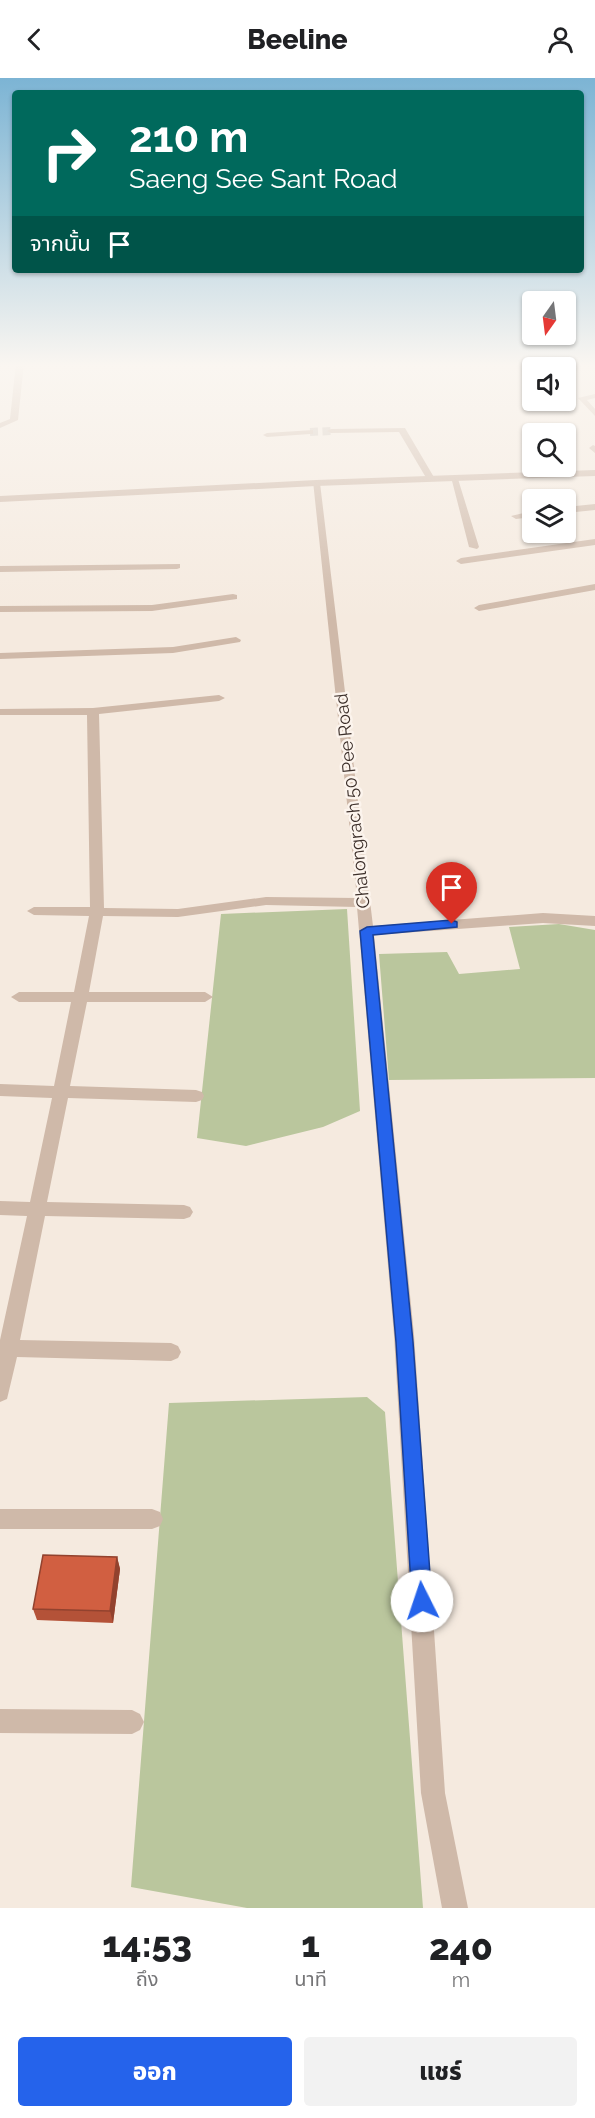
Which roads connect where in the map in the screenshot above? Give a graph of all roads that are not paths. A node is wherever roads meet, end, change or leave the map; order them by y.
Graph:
1 (413, 448) edge
2 (595, 473) edge
3 (431, 479) junction
4 (454, 479) junction
5 (316, 483) junction
6 (0, 499) edge
7 (595, 507) edge
8 (576, 509) edge
9 (522, 515) edge
10 (516, 516) dead end
11 (595, 542) edge
12 (474, 547) dead end
13 (461, 561) dead end
14 (177, 566) dead end
15 (0, 569) edge
16 (595, 587) edge
17 (233, 597) dead end
18 (479, 608) dead end
19 (0, 609) edge
20 (236, 640) dead end
21 (0, 656) edge
22 (219, 699) dead end
23 (93, 711) junction
24 (0, 712) edge
25 (364, 903) junction
26 (34, 911) dead end
27 (97, 913) junction
28 (595, 921) edge
29 (367, 931) junction
30 (19, 997) dead end
31 (79, 997) junction
32 (204, 998) dead end
33 (0, 1090) edge
34 (60, 1093) junction
35 (196, 1096) dead end
36 (0, 1208) edge
37 (37, 1208) junction
38 (184, 1212) dead end
39 (5, 1348) edge
40 (171, 1352) dead end
41 (0, 1393) edge
42 (0, 1519) edge
43 (152, 1519) dead end
44 (0, 1721) edge
45 (132, 1722) dead end
46 (453, 1898) edge

1 - 3 street
2 - 4 street
3 - 4 street
3 - 5 street
4 - 12 street
5 - 6 street
5 - 25 street, Chalongrach 50 Pee Road
7 - 8 street
9 - 10 street
11 - 13 street
14 - 15 street
16 - 18 street
17 - 19 street
20 - 21 street
22 - 23 street
23 - 24 street
23 - 27 street
25 - 27 street
25 - 29 street, Chalongrach 50 Pee Road
26 - 27 street
27 - 31 street
28 - 29 street
29 - 46 street, Chalongrach 50 Pee Road
30 - 31 street
31 - 32 street
31 - 34 street
33 - 34 street
34 - 35 street
34 - 37 street
36 - 37 street
37 - 38 street
37 - 39 street
39 - 40 street
39 - 41 street
42 - 43 street
44 - 45 street

